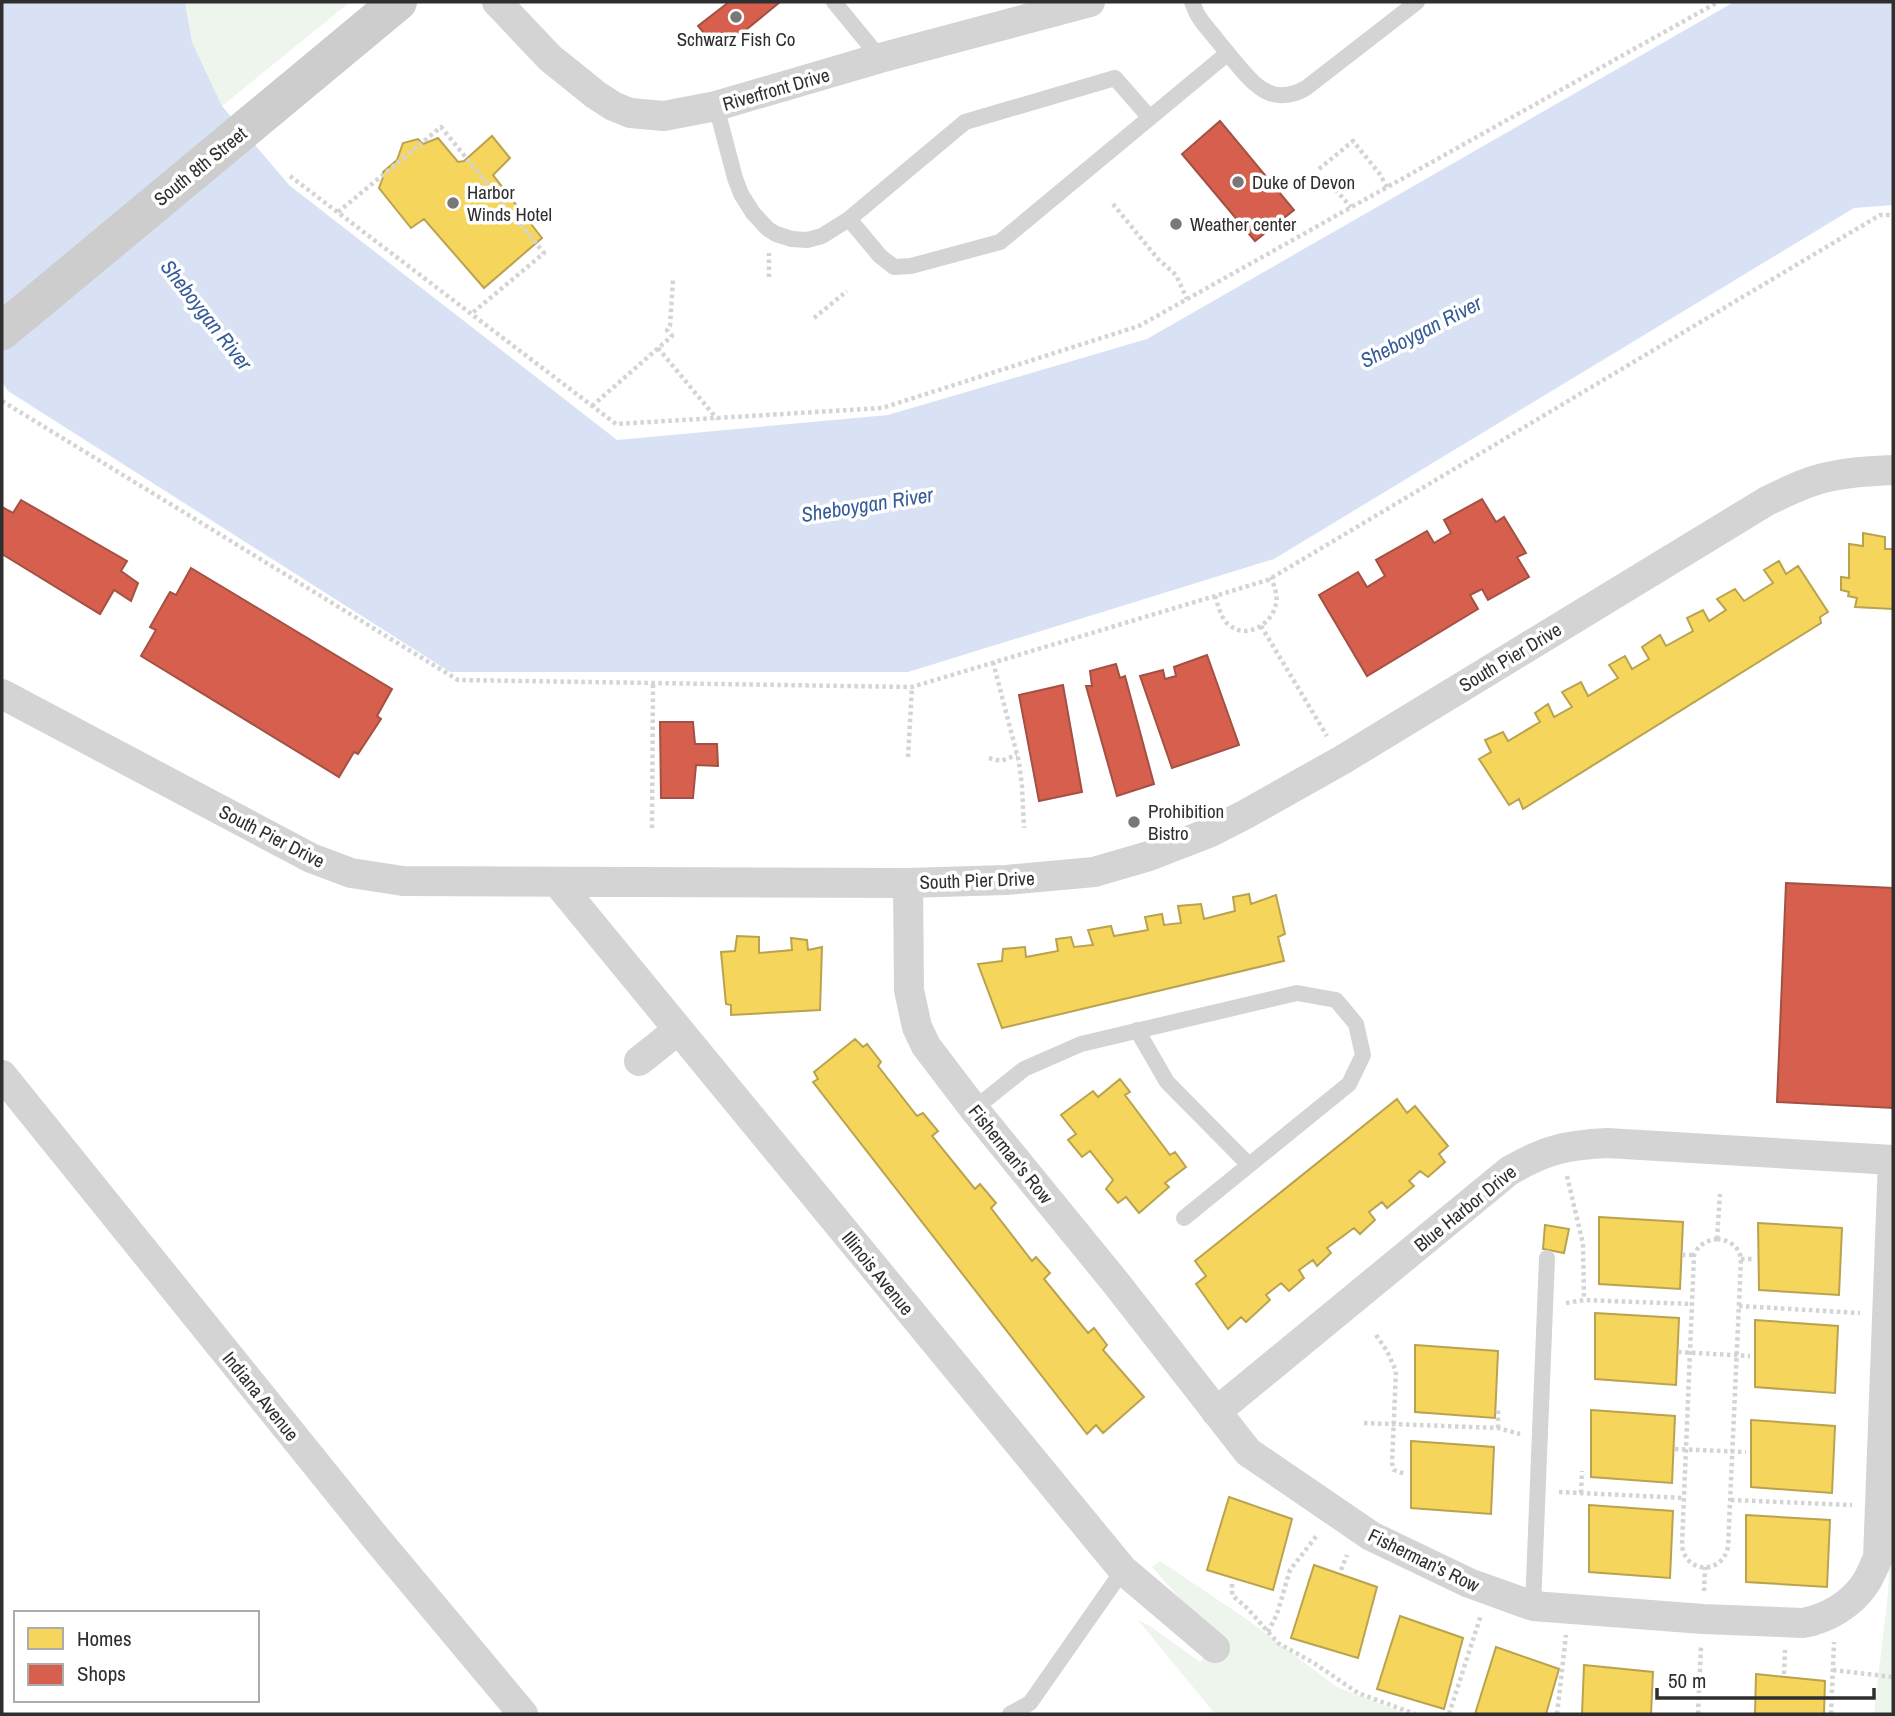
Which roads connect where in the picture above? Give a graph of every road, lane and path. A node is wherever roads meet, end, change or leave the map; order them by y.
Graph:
1 (398, 2) edge
2 (497, 2) edge
3 (834, 2) edge
4 (1090, 2) edge
5 (1192, 2) edge
6 (1417, 2) edge
7 (1718, 2) edge
8 (1228, 53) junction
9 (880, 58) junction
10 (716, 106) junction
11 (1150, 118) junction
12 (1319, 169) dead end
13 (290, 176) dead end
14 (1326, 179) dead end
15 (1387, 187) junction
16 (1113, 204) dead end
17 (1350, 207) junction
18 (338, 212) junction
19 (1893, 215) edge
20 (849, 219) junction
21 (769, 253) dead end
22 (769, 277) dead end
23 (673, 280) dead end
24 (846, 291) dead end
25 (1187, 299) junction
26 (471, 314) junction
27 (814, 318) dead end
28 (2, 331) edge
29 (658, 348) junction
30 (2, 401) edge
31 (592, 406) junction
32 (717, 419) junction
33 (1893, 470) edge
34 (1271, 577) junction
35 (1215, 596) junction
36 (1261, 626) junction
37 (993, 662) junction
38 (653, 683) junction
39 (912, 687) junction
40 (2, 694) edge
41 (1017, 755) junction
42 (908, 757) dead end
43 (989, 758) dead end
44 (1342, 760) junction
45 (652, 828) dead end
46 (1024, 828) dead end
47 (557, 883) junction
48 (908, 883) junction
49 (1137, 1030) junction
50 (678, 1031) junction
51 (639, 1061) dead end
52 (5, 1087) edge
53 (974, 1109) junction
54 (1559, 1148) junction
55 (1893, 1160) edge
56 (1249, 1165) junction
57 (1720, 1194) dead end
58 (1184, 1218) dead end
59 (1717, 1239) junction
60 (1682, 1255) dead end
61 (1694, 1255) junction
62 (1547, 1258) dead end
63 (1741, 1259) junction
64 (1754, 1259) dead end
65 (1692, 1304) junction
66 (1738, 1306) junction
67 (1870, 1313) dead end
68 (1376, 1335) dead end
69 (1678, 1352) dead end
70 (1690, 1353) junction
71 (1737, 1355) junction
72 (1750, 1356) dead end
73 (1498, 1409) dead end
74 (1216, 1412) junction
75 (1364, 1423) dead end
76 (1393, 1424) junction
77 (1498, 1428) junction
78 (1540, 1436) junction
79 (1675, 1449) dead end
80 (1686, 1450) junction
81 (1732, 1451) junction
82 (1746, 1452) dead end
83 (1582, 1471) dead end
84 (1405, 1474) dead end
85 (1538, 1490) junction
86 (1581, 1493) junction
87 (1684, 1497) junction
88 (1731, 1500) junction
89 (1880, 1506) junction
90 (1336, 1513) junction
91 (1672, 1545) dead end
92 (1682, 1545) junction
93 (1705, 1567) junction
94 (1123, 1570) junction
95 (1232, 1584) dead end
96 (1490, 1591) junction
97 (1703, 1603) dead end
98 (1533, 1606) junction
99 (1570, 1609) junction
100 (1828, 1615) junction
101 (1268, 1632) junction
102 (1702, 1634) dead end
103 (1215, 1648) dead end
104 (1833, 1670) junction
105 (1893, 1677) edge
106 (523, 1714) edge
107 (1010, 1714) edge
108 (1415, 1714) edge
109 (1449, 1714) edge
110 (1556, 1714) edge
111 (1698, 1714) edge
112 (1831, 1714) edge

1 - 28 main road, South 8th Street
2 - 10 street, Riverfront Drive
3 - 9 lane
4 - 9 street, Riverfront Drive
5 - 8 lane
6 - 8 lane
7 - 15 path
8 - 11 lane
9 - 10 street, Riverfront Drive
10 - 20 lane
11 - 20 lane
11 - 20 lane
12 - 15 path
13 - 18 path
14 - 17 path
15 - 17 path
16 - 25 path
17 - 25 path
18 - 26 path
18 - 26 path
19 - 34 path
21 - 22 path
23 - 29 path
24 - 27 path
25 - 32 path
26 - 31 path
29 - 31 path
29 - 32 path
30 - 38 path
31 - 32 path
33 - 44 street, South Pier Drive
34 - 35 path
34 - 36 path
35 - 36 path
35 - 37 path
36 - 44 path
37 - 39 path
37 - 41 path
38 - 39 path
38 - 45 path
39 - 42 path
40 - 47 street, South Pier Drive
41 - 43 path
41 - 46 path
44 - 48 street, South Pier Drive
47 - 48 street, South Pier Drive
47 - 50 street, Illinois Avenue
48 - 53 street, Fisherman's Row
49 - 53 lane
49 - 56 lane
49 - 56 lane
50 - 51 street
50 - 94 street, Illinois Avenue
52 - 106 street, Indiana Avenue
53 - 74 street, Fisherman's Row
54 - 55 street, Blue Harbor Drive
54 - 65 path
54 - 74 street, Blue Harbor Drive
55 - 89 street, Fisherman's Row
56 - 58 lane
57 - 59 path
59 - 61 path
59 - 63 path
60 - 61 path
61 - 65 path
62 - 78 lane
63 - 64 path
63 - 66 path
65 - 70 path
66 - 67 path
66 - 71 path
68 - 76 path
69 - 70 path
70 - 71 path
70 - 80 path
71 - 72 path
71 - 81 path
73 - 77 path
74 - 90 street, Fisherman's Row
75 - 76 path
76 - 77 path
76 - 84 path
77 - 78 path
78 - 85 lane
79 - 80 path
80 - 81 path
80 - 87 path
81 - 82 path
81 - 88 path
83 - 86 path
85 - 86 path
85 - 98 lane
86 - 87 path
87 - 92 path
88 - 89 path
88 - 93 path
89 - 100 street, Fisherman's Row
90 - 96 street, Fisherman's Row
90 - 101 path
91 - 92 path
92 - 93 path
93 - 97 path
94 - 103 street, Illinois Avenue
94 - 107 lane
95 - 101 path
96 - 98 street, Fisherman's Row
96 - 109 path
98 - 99 street, Fisherman's Row
99 - 100 street, Fisherman's Row
99 - 110 path
100 - 104 path
101 - 108 path
102 - 111 path
104 - 105 path
104 - 112 path

